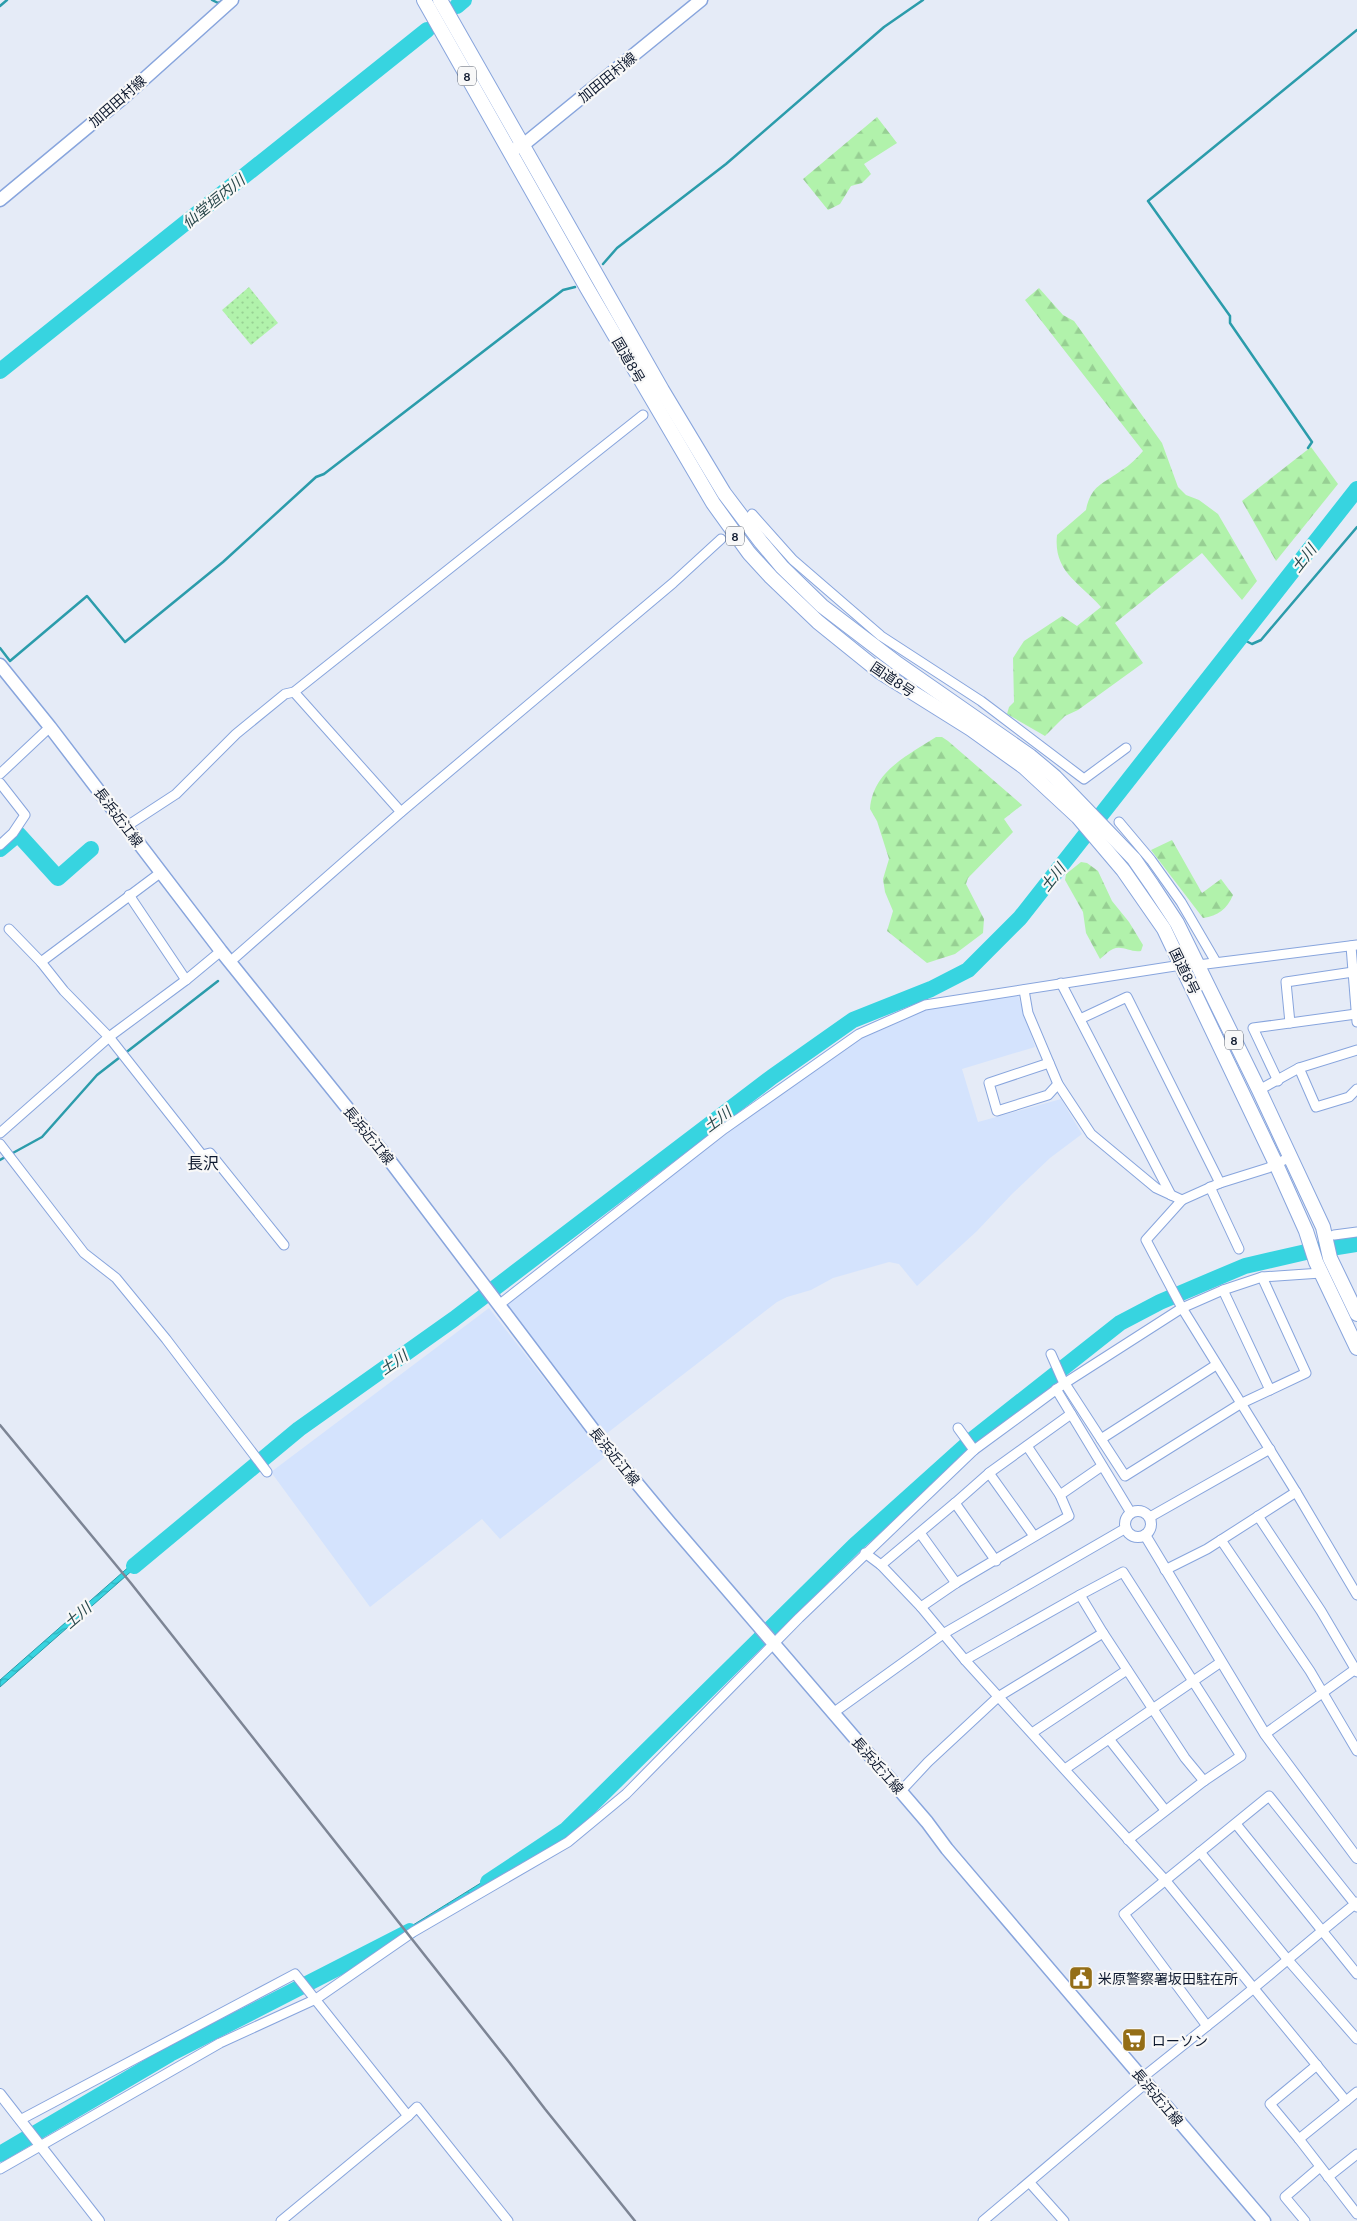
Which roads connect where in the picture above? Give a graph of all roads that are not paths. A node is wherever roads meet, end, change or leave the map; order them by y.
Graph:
1 (232, 0) edge
2 (424, 0) edge
3 (440, 0) edge
4 (701, 0) edge
5 (523, 144) junction
6 (510, 152) junction
7 (1, 198) edge
8 (643, 415) dead end
9 (752, 514) dead end
10 (722, 539) dead end
11 (0, 665) edge
12 (294, 692) junction
13 (50, 727) junction
14 (1126, 748) dead end
15 (0, 774) edge
16 (0, 783) edge
17 (401, 812) junction
18 (1082, 812) junction
19 (1119, 822) dead end
20 (127, 826) junction
21 (0, 844) edge
22 (160, 873) junction
23 (129, 896) junction
24 (9, 929) dead end
25 (1354, 946) edge
26 (221, 950) junction
27 (41, 962) junction
28 (231, 962) junction
29 (1182, 962) junction
30 (1216, 962) junction
31 (1198, 965) junction
32 (1353, 972) junction
33 (186, 980) junction
34 (1061, 983) junction
35 (1024, 990) junction
36 (1356, 1014) edge
37 (1080, 1019) junction
38 (1357, 1022) edge
39 (1290, 1023) junction
40 (109, 1037) junction
41 (1357, 1050) edge
42 (1049, 1063) junction
43 (1299, 1068) junction
44 (1278, 1080) junction
45 (1058, 1084) junction
46 (1357, 1089) edge
47 (1258, 1090) junction
48 (0, 1133) edge
49 (0, 1144) edge
50 (1290, 1157) junction
51 (1276, 1164) junction
52 (1220, 1183) junction
53 (1210, 1187) junction
54 (1171, 1195) junction
55 (1182, 1200) junction
56 (1328, 1231) junction
57 (1357, 1232) edge
58 (284, 1246) dead end
59 (1239, 1250) dead end
60 (1319, 1267) junction
61 (1262, 1277) junction
62 (1223, 1290) junction
63 (498, 1302) junction
64 (1181, 1306) junction
65 (1357, 1314) edge
66 (1357, 1348) edge
67 (1052, 1355) dead end
68 (1216, 1365) junction
69 (1063, 1381) junction
70 (1056, 1389) junction
71 (1270, 1390) junction
72 (1240, 1404) junction
73 (1071, 1414) junction
74 (958, 1428) dead end
75 (1101, 1439) junction
76 (1027, 1446) junction
77 (1270, 1449) junction
78 (974, 1450) junction
79 (1102, 1466) junction
80 (267, 1472) dead end
81 (990, 1474) junction
82 (1296, 1492) junction
83 (1060, 1495) junction
84 (956, 1503) junction
85 (1130, 1514) junction
86 (1258, 1516) junction
87 (1150, 1517) junction
88 (1126, 1528) junction
89 (920, 1533) junction
90 (1034, 1536) junction
91 (1145, 1536) junction
92 (1221, 1540) junction
93 (865, 1553) junction
94 (996, 1561) junction
95 (881, 1565) junction
96 (1165, 1570) junction
97 (956, 1582) junction
98 (1080, 1595) junction
99 (1357, 1595) edge
100 (921, 1607) junction
101 (1103, 1633) junction
102 (943, 1634) junction
103 (774, 1644) junction
104 (965, 1660) junction
105 (1221, 1662) junction
106 (1127, 1670) junction
107 (1356, 1670) edge
108 (1193, 1681) junction
109 (1322, 1692) junction
110 (998, 1696) junction
111 (1152, 1708) junction
112 (833, 1713) junction
113 (1032, 1733) junction
114 (1265, 1734) junction
115 (1110, 1738) junction
116 (1357, 1752) edge
117 (1065, 1769) junction
118 (1204, 1781) junction
119 (900, 1792) junction
120 (1165, 1810) junction
121 (1236, 1824) junction
122 (1128, 1840) junction
123 (1200, 1852) junction
124 (1357, 1858) edge
125 (1166, 1881) junction
126 (1356, 1904) edge
127 (1321, 1932) junction
128 (1288, 1960) junction
129 (1357, 1974) edge
130 (1255, 1988) junction
131 (314, 1997) junction
132 (1207, 2026) junction
133 (1357, 2039) edge
134 (1317, 2065) junction
135 (1144, 2081) junction
136 (1357, 2092) edge
137 (0, 2094) edge
138 (1346, 2101) junction
139 (408, 2116) junction
140 (22, 2121) junction
141 (1299, 2139) junction
142 (38, 2143) junction
143 (1357, 2154) edge
144 (1320, 2167) junction
145 (0, 2169) edge
146 (1328, 2178) junction
147 (1030, 2183) junction
148 (1357, 2214) edge
149 (99, 2221) edge
150 (281, 2221) edge
151 (508, 2221) edge
152 (983, 2221) edge
153 (1064, 2221) edge
154 (1264, 2221) edge
155 (1305, 2221) edge

1 - 7 main road, 加田田村線
2 - 6 highway, 国道8号 / 8
3 - 5 highway, 国道8号 / 8
4 - 5 main road, 加田田村線
5 - 6 main road, 加田田村線
5 - 18 highway, 国道8号 / 8
6 - 18 highway, 国道8号 / 8
8 - 12 street
9 - 14 street
10 - 17 street
11 - 13 main road, 長浜近江線
12 - 17 street
12 - 20 street
13 - 15 street
13 - 20 main road, 長浜近江線
16 - 21 street
17 - 28 street
18 - 29 highway, 国道8号 / 8
18 - 31 highway, 国道8号 / 8
19 - 30 street
20 - 22 main road, 長浜近江線
22 - 23 street
22 - 26 main road, 長浜近江線
23 - 27 street
23 - 33 street
24 - 27 street
25 - 30 street
25 - 32 street
26 - 28 main road, 長浜近江線
26 - 33 street
27 - 40 street
28 - 63 main road, 長浜近江線
29 - 34 street
29 - 51 highway, 国道8号 / 8
30 - 31 street
31 - 47 highway, 国道8号 / 8
32 - 36 street
32 - 39 street
33 - 40 street
34 - 35 street
34 - 37 street
35 - 42 street
35 - 63 street
36 - 38 street
36 - 39 street
37 - 52 street
37 - 54 street
39 - 44 street
40 - 48 street
40 - 58 street
41 - 43 street
42 - 45 street
42 - 45 street
43 - 44 street
43 - 46 street
44 - 47 street
45 - 54 street
47 - 50 highway, 国道8号 / 8
49 - 80 street
50 - 51 street
50 - 56 highway, 国道8号 / 8
51 - 52 street
51 - 60 highway, 国道8号 / 8
52 - 53 street
53 - 55 street
53 - 59 street
54 - 55 street
55 - 64 street
56 - 57 street
56 - 65 highway, 国道8号 / 8
60 - 61 street
60 - 66 highway, 国道8号 / 8
61 - 62 street
61 - 71 street
62 - 64 street
62 - 71 street
63 - 103 main road, 長浜近江線
64 - 68 street
64 - 69 street
67 - 69 street
68 - 72 street
68 - 75 street
69 - 70 street
69 - 75 street
70 - 73 street
70 - 78 street
71 - 72 street
72 - 75 street
72 - 77 street
73 - 76 street
73 - 79 street
74 - 78 street
76 - 81 street
76 - 83 street
77 - 82 street
77 - 87 street
78 - 93 street
79 - 83 street
79 - 85 street
81 - 84 street
81 - 90 street
82 - 86 street
82 - 99 street
83 - 90 street
84 - 89 street
84 - 94 street
85 - 87 street
85 - 88 street
86 - 92 street
86 - 107 street
87 - 91 street
88 - 91 street
88 - 102 street
89 - 95 street
89 - 97 street
90 - 94 street
91 - 96 street
92 - 96 street
92 - 109 street
93 - 95 street
93 - 103 street
94 - 97 street
95 - 100 street
96 - 105 street
97 - 100 street
98 - 101 street
98 - 104 street
98 - 108 street
100 - 102 street
101 - 106 street
101 - 110 street
102 - 104 street
102 - 112 street
103 - 112 main road, 長浜近江線
103 - 131 street
104 - 110 street
105 - 108 street
105 - 114 street
106 - 111 street
106 - 113 street
107 - 109 street
108 - 111 street
108 - 118 street
109 - 114 street
109 - 116 street
110 - 113 street
110 - 119 street
111 - 115 street
111 - 118 street
112 - 119 main road, 長浜近江線
113 - 117 street
114 - 124 street
115 - 117 street
115 - 120 street
117 - 122 street
118 - 120 street
119 - 135 main road, 長浜近江線
120 - 122 street
121 - 123 street
121 - 126 street
121 - 127 street
122 - 125 street
123 - 125 street
123 - 128 street
125 - 130 street
125 - 132 street
126 - 127 street
127 - 128 street
127 - 129 street
128 - 130 street
128 - 133 street
130 - 132 street
130 - 134 street
131 - 139 street
131 - 140 street
131 - 142 street
132 - 135 street
134 - 138 street
134 - 141 street
135 - 147 street
135 - 154 main road, 長浜近江線
136 - 138 street
137 - 140 street
138 - 141 street
139 - 150 street
139 - 151 street
140 - 142 street
141 - 144 street
142 - 145 street
142 - 149 street
143 - 146 street
144 - 146 street
144 - 155 street
146 - 148 street
147 - 152 street
147 - 153 street

